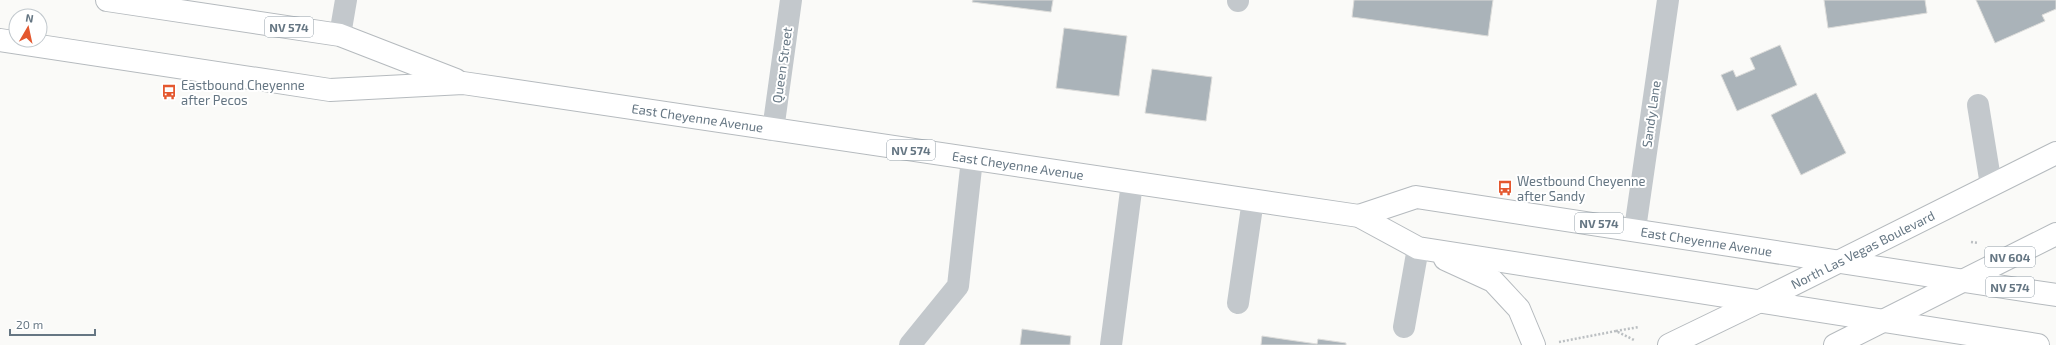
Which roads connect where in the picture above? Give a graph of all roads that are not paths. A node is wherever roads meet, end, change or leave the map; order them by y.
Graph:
1 (107, 0) edge
2 (346, 0) edge
3 (791, 0) edge
4 (1668, 0) edge
5 (340, 35) junction
6 (0, 40) edge
7 (463, 83) junction
8 (1978, 105) dead end
9 (773, 130) junction
10 (2056, 153) edge
11 (972, 159) junction
12 (1132, 183) junction
13 (1991, 185) junction
14 (1253, 200) junction
15 (1359, 216) junction
16 (1635, 229) junction
17 (2056, 234) edge
18 (1418, 248) junction
19 (1840, 261) junction
20 (1965, 279) junction
21 (2056, 295) edge
22 (1760, 301) junction
23 (1238, 303) dead end
24 (1884, 320) junction
25 (1404, 327) dead end
26 (910, 345) edge
27 (1111, 345) edge
28 (1534, 345) edge
29 (1669, 345) edge
30 (1835, 345) edge
31 (2038, 345) edge

1 - 5 main road, East Cheyenne Avenue / NV 574
2 - 5 street
3 - 9 street, Queen Street
4 - 16 street, Sandy Lane
5 - 7 main road, East Cheyenne Avenue / NV 574
6 - 7 main road, East Cheyenne Avenue / NV 574
7 - 9 main road, East Cheyenne Avenue / NV 574
8 - 13 street
9 - 11 main road, East Cheyenne Avenue / NV 574
10 - 13 main road, North Las Vegas Boulevard
11 - 12 main road, East Cheyenne Avenue / NV 574
11 - 26 street
12 - 14 main road, East Cheyenne Avenue / NV 574
12 - 27 street
13 - 19 main road, North Las Vegas Boulevard
14 - 15 main road, East Cheyenne Avenue / NV 574
14 - 23 street
15 - 16 main road, East Cheyenne Avenue / NV 574
15 - 18 main road, East Cheyenne Avenue / NV 574
16 - 19 main road, East Cheyenne Avenue / NV 574
17 - 20 main road, NV 604
18 - 22 main road, East Cheyenne Avenue / NV 574
18 - 25 street
18 - 28 main road
19 - 20 main road, East Cheyenne Avenue / NV 574
19 - 22 main road, North Las Vegas Boulevard
20 - 21 main road, East Cheyenne Avenue / NV 574
20 - 24 main road, NV 604
22 - 24 main road, East Cheyenne Avenue / NV 574
22 - 29 main road, North Las Vegas Boulevard
24 - 30 main road, NV 604
24 - 31 main road, East Cheyenne Avenue / NV 574

